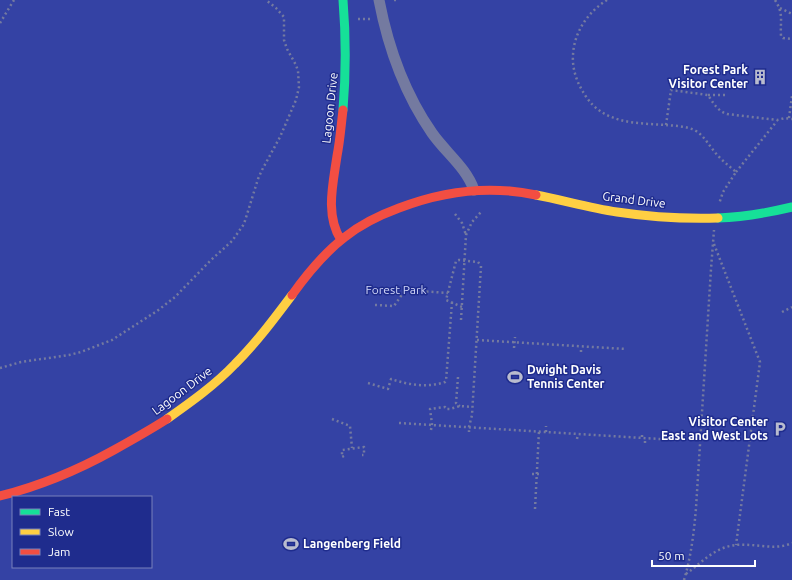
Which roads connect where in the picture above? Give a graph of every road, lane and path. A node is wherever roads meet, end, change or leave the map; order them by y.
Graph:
1 (14, 0) edge
2 (266, 0) edge
3 (343, 0) edge
4 (379, 0) edge
5 (394, 0) edge
6 (397, 0) edge
7 (606, 0) edge
8 (775, 0) edge
9 (779, 8) junction
10 (792, 14) edge
11 (352, 19) dead end
12 (376, 19) dead end
13 (0, 23) edge
14 (792, 39) edge
15 (708, 95) junction
16 (726, 95) dead end
17 (792, 96) edge
18 (792, 100) edge
19 (791, 119) edge
20 (777, 120) junction
21 (666, 125) junction
22 (736, 172) junction
23 (474, 190) junction
24 (719, 204) dead end
25 (792, 207) edge
26 (481, 212) dead end
27 (455, 214) dead end
28 (714, 230) dead end
29 (466, 235) junction
30 (713, 242) junction
31 (338, 243) junction
32 (465, 260) junction
33 (448, 293) junction
34 (452, 302) junction
35 (375, 305) dead end
36 (462, 307) junction
37 (792, 307) edge
38 (782, 312) dead end
39 (461, 320) dead end
40 (515, 337) dead end
41 (477, 340) junction
42 (514, 342) junction
43 (590, 342) dead end
44 (582, 347) junction
45 (590, 347) junction
46 (514, 348) dead end
47 (626, 349) dead end
48 (581, 352) dead end
49 (0, 368) edge
50 (458, 377) dead end
51 (368, 383) dead end
52 (460, 406) junction
53 (472, 407) junction
54 (332, 420) dead end
55 (400, 423) dead end
56 (432, 424) junction
57 (546, 426) dead end
58 (469, 427) junction
59 (431, 430) dead end
60 (539, 431) junction
61 (469, 432) dead end
62 (546, 432) junction
63 (642, 432) dead end
64 (578, 434) junction
65 (643, 438) junction
66 (577, 439) dead end
67 (676, 440) dead end
68 (645, 443) dead end
69 (352, 448) junction
70 (362, 455) dead end
71 (344, 456) dead end
72 (532, 474) dead end
73 (537, 474) junction
74 (541, 474) dead end
75 (0, 496) edge
76 (535, 509) dead end
77 (792, 543) edge
78 (736, 545) junction
79 (685, 574) junction
80 (684, 580) edge

1 - 13 path
2 - 49 path
3 - 31 street, Lagoon Drive
4 - 23 street
5 - 6 path
7 - 21 path
8 - 9 path
9 - 10 path
9 - 14 path
11 - 12 path
15 - 16 path
15 - 20 path
15 - 21 path
17 - 18 path
18 - 19 path
19 - 20 path
20 - 22 path
21 - 22 path
22 - 24 path
23 - 25 street, Grand Drive
23 - 31 street, Grand Drive
26 - 29 path
27 - 29 path
28 - 30 path
29 - 32 path
30 - 78 path
30 - 79 path
31 - 75 street, Lagoon Drive
32 - 33 path
32 - 36 path
32 - 41 path
33 - 34 path
33 - 35 path
34 - 36 path
34 - 51 path
36 - 39 path
37 - 38 path
40 - 42 path
41 - 42 path
41 - 53 path
42 - 44 path
42 - 46 path
43 - 45 path
44 - 45 path
44 - 48 path
45 - 47 path
50 - 52 path
52 - 53 path
52 - 56 path
53 - 58 path
54 - 69 path
55 - 56 path
56 - 58 path
56 - 59 path
57 - 62 path
58 - 60 path
58 - 61 path
60 - 62 path
60 - 73 path
62 - 64 path
63 - 65 path
64 - 65 path
64 - 66 path
65 - 67 path
65 - 68 path
69 - 70 path
69 - 71 path
72 - 73 path
73 - 74 path
73 - 76 path
77 - 78 path
78 - 79 path
79 - 80 path

